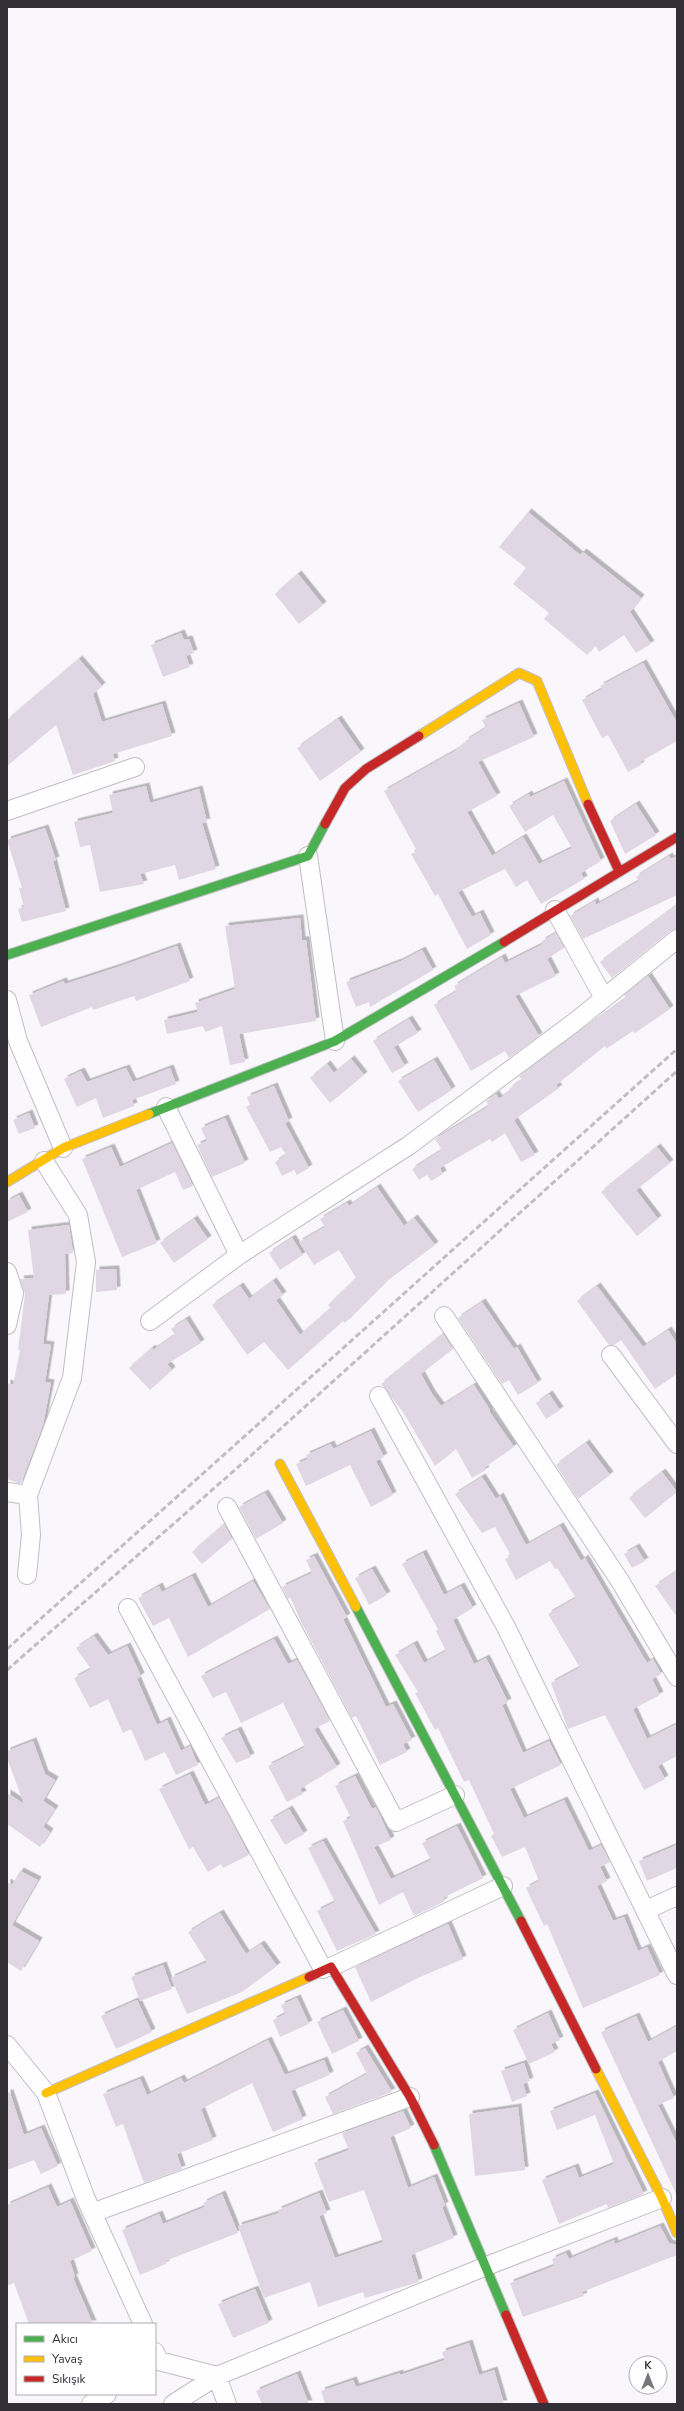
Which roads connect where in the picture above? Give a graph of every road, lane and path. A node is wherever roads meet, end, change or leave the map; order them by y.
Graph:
1 (135, 767) dead end
2 (7, 811) edge
3 (677, 837) edge
4 (308, 856) junction
5 (619, 871) junction
6 (555, 910) junction
7 (677, 939) edge
8 (7, 955) edge
9 (604, 998) junction
10 (7, 1000) edge
11 (334, 1041) junction
12 (166, 1107) junction
13 (63, 1148) junction
14 (44, 1160) junction
15 (7, 1182) edge
16 (239, 1255) junction
17 (7, 1272) edge
18 (444, 1316) dead end
19 (150, 1321) dead end
20 (7, 1325) edge
21 (611, 1355) dead end
22 (379, 1396) dead end
23 (677, 1444) edge
24 (280, 1464) dead end
25 (7, 1492) edge
26 (28, 1495) junction
27 (226, 1507) dead end
28 (27, 1575) dead end
29 (128, 1608) dead end
30 (677, 1677) edge
31 (455, 1794) junction
32 (503, 1886) junction
33 (677, 1896) edge
34 (646, 1910) junction
35 (327, 1968) junction
36 (677, 1975) edge
37 (7, 2046) edge
38 (46, 2093) junction
39 (410, 2097) junction
40 (662, 2198) junction
41 (92, 2213) junction
42 (677, 2233) edge
43 (484, 2267) junction
44 (143, 2323) edge
45 (156, 2359) edge
46 (217, 2376) junction
47 (105, 2395) edge
48 (91, 2404) edge
49 (173, 2404) edge
50 (227, 2404) edge
51 (544, 2404) edge

1 - 2 street
3 - 5 street
4 - 5 street
4 - 8 street
4 - 11 street
5 - 6 street
6 - 9 street
6 - 11 street
7 - 9 street
9 - 16 street
10 - 13 street
11 - 12 street
12 - 13 street
12 - 16 street
13 - 14 street
14 - 15 street
14 - 26 street
16 - 19 street
17 - 20 street
18 - 30 street
21 - 23 street
22 - 34 street
24 - 31 street
25 - 26 street
26 - 28 street
27 - 31 street
29 - 35 street
31 - 32 street
32 - 35 street
32 - 40 street
33 - 34 street
34 - 36 street
35 - 38 street
35 - 39 street
37 - 38 street
38 - 41 street
39 - 41 street
39 - 43 street
40 - 42 street
40 - 43 street
41 - 44 street
43 - 46 street
43 - 51 street
45 - 46 street
46 - 49 street
46 - 50 street
47 - 48 street

